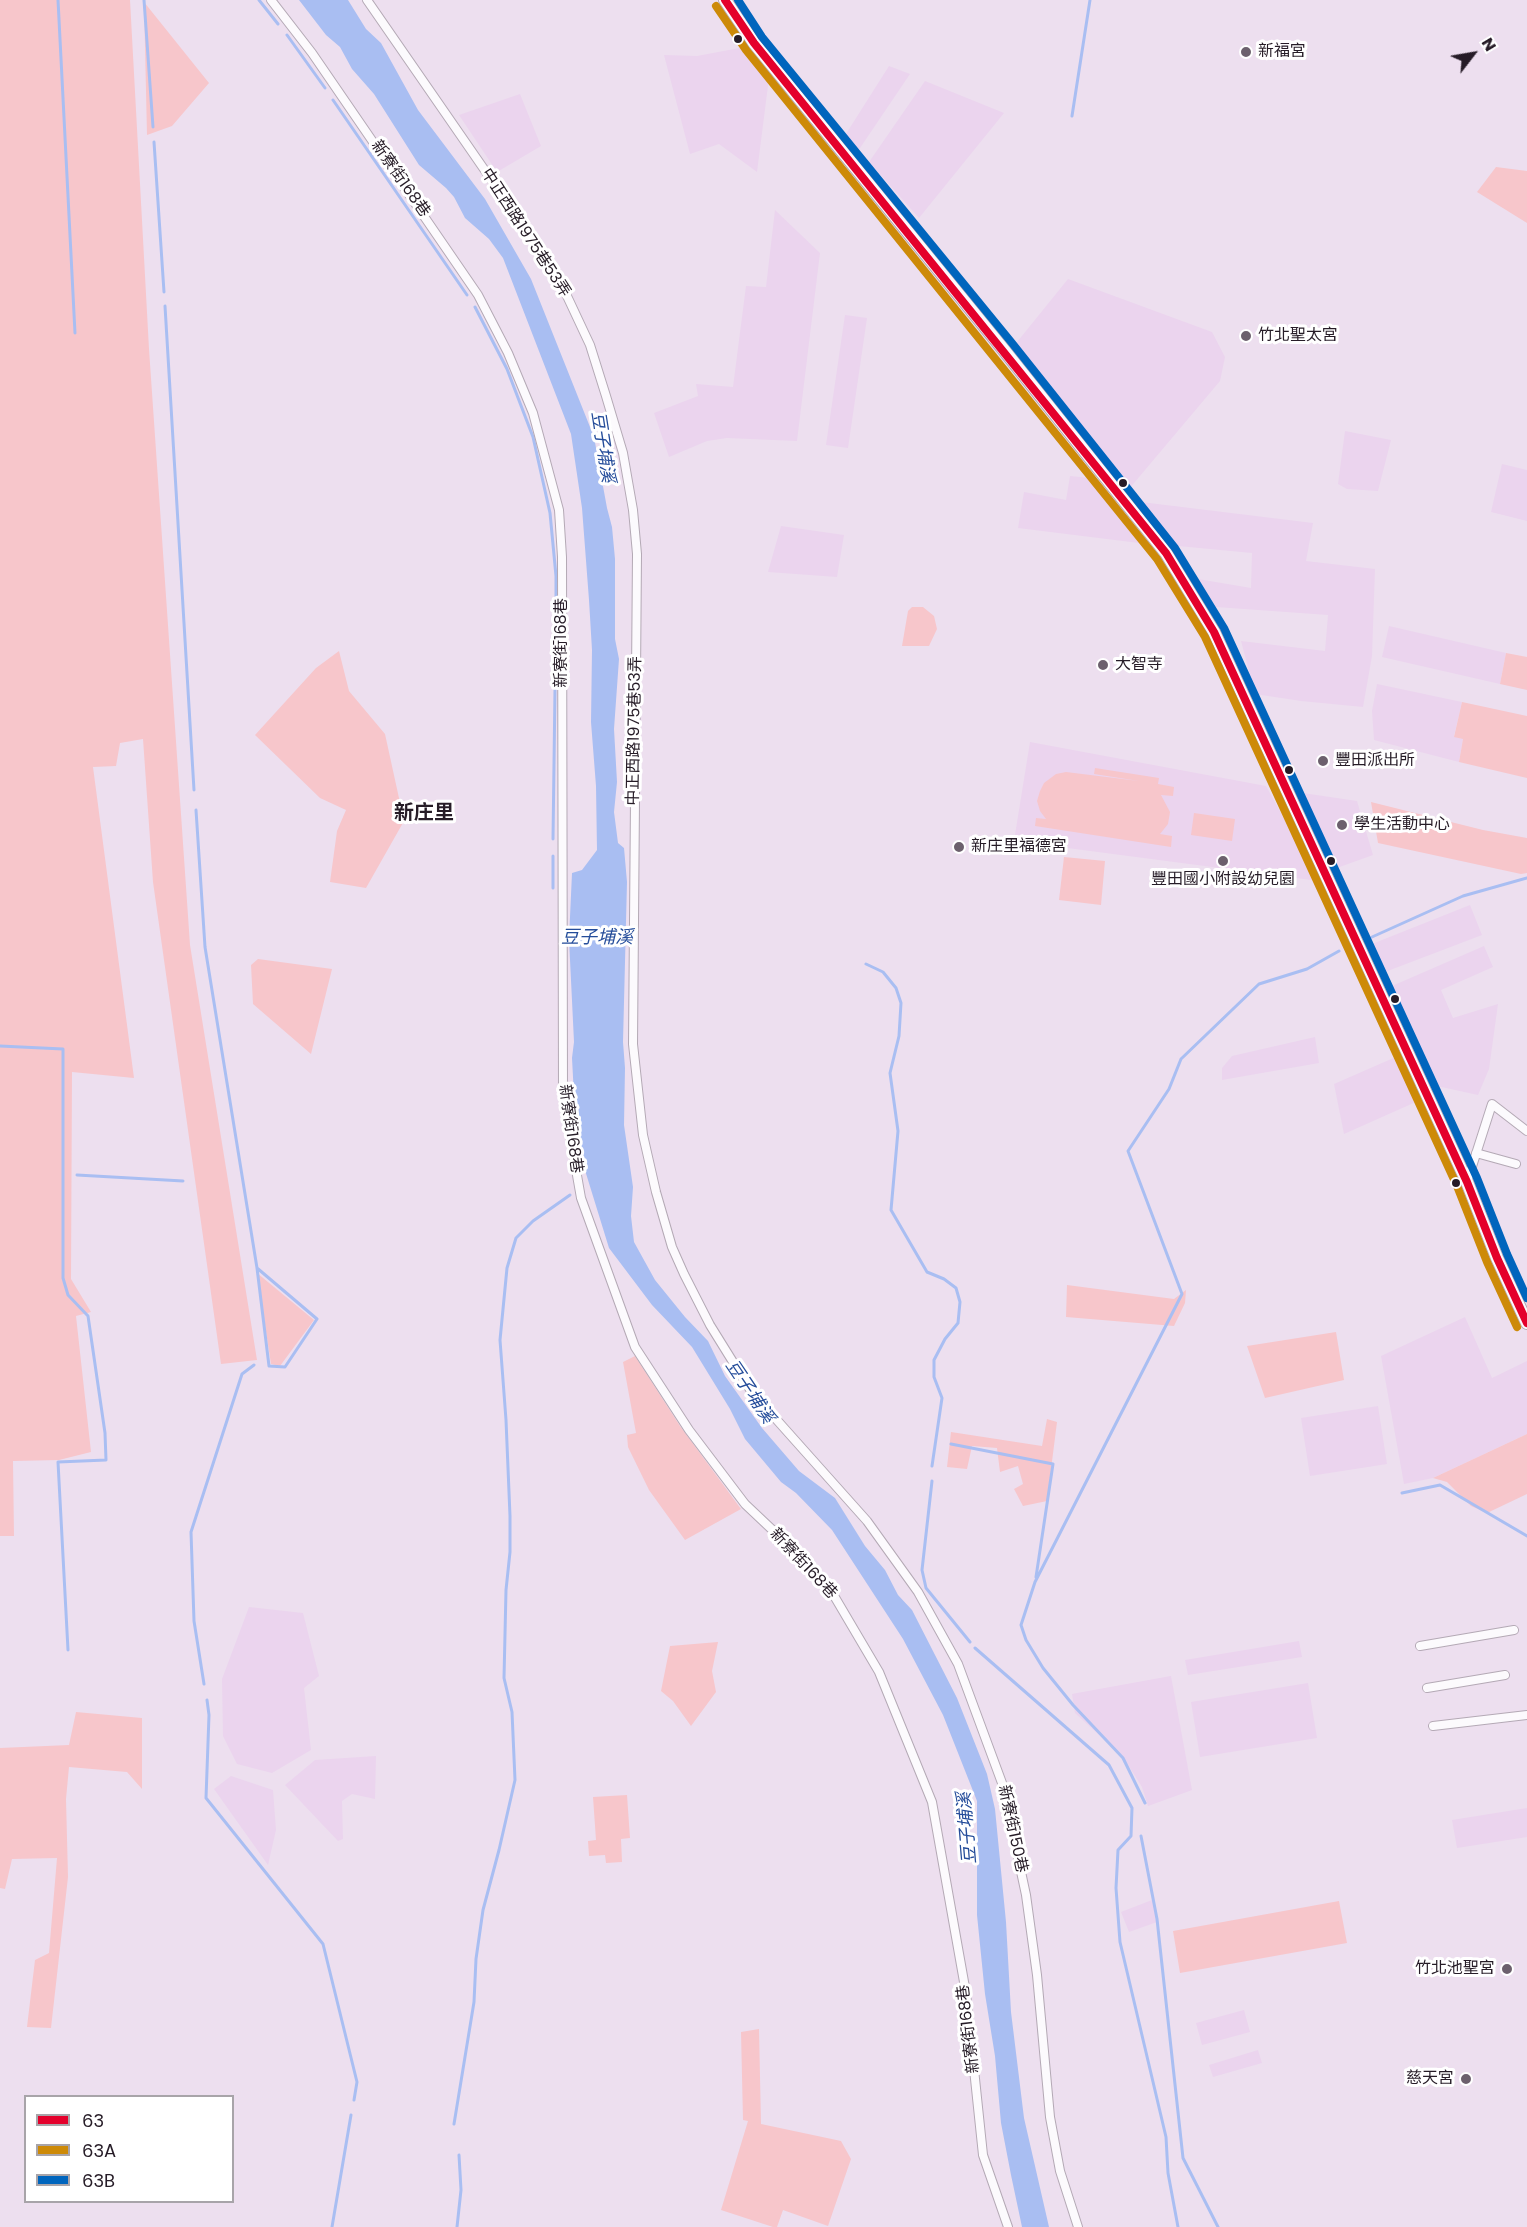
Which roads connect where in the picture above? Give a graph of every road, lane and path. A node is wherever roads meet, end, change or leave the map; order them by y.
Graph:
1 (271, 0) edge
2 (725, 0) edge
3 (369, 2) edge
4 (1527, 1131) edge
5 (1476, 1153) junction
6 (1516, 1164) dead end
7 (1467, 1182) junction
8 (1527, 1323) edge
9 (827, 1475) joint
10 (1514, 1630) dead end
11 (1420, 1646) dead end
12 (1505, 1675) dead end
13 (1427, 1688) dead end
14 (1527, 1715) edge
15 (1433, 1726) dead end
16 (1008, 2227) edge
17 (1078, 2227) edge

1 - 16 street, 新寮街168巷
2 - 7 main road
3 - 9 street, 中正西路1975巷53弄
4 - 5 street
5 - 6 street
5 - 7 street
7 - 8 main road
9 - 17 street, 新寮街150巷
10 - 11 street
12 - 13 street
14 - 15 street

